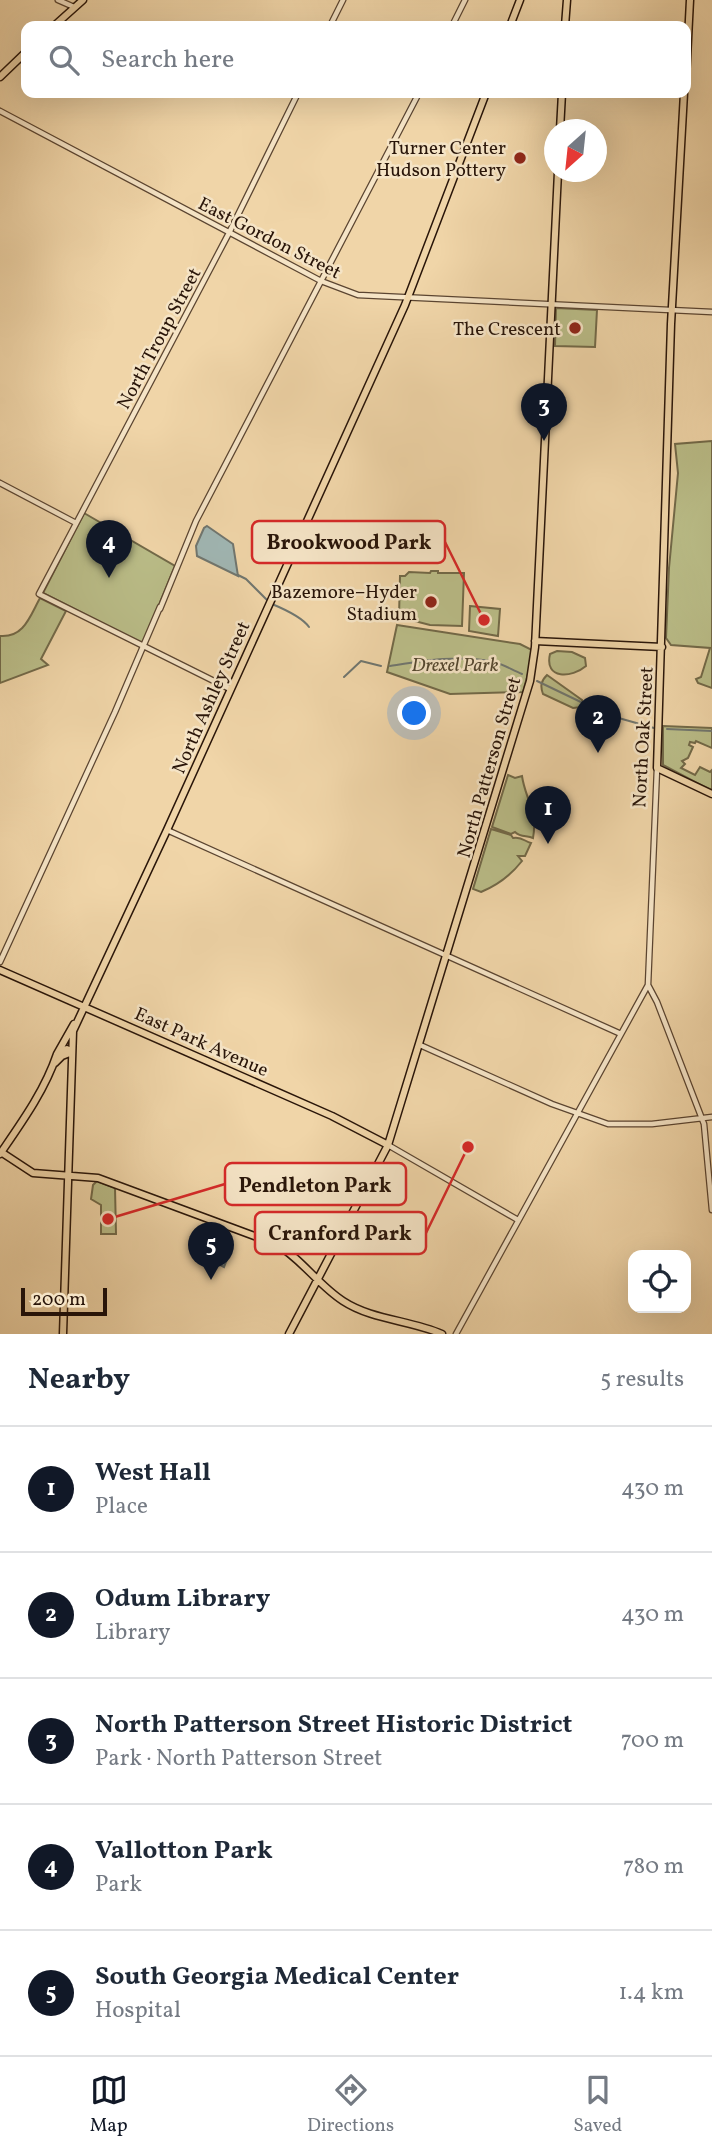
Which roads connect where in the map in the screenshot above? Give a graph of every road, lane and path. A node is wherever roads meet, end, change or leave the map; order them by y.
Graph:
1 (58, 0) edge
2 (83, 0) edge
3 (343, 0) edge
4 (465, 0) edge
5 (520, 0) edge
6 (566, 0) edge
7 (690, 0) edge
8 (75, 7) junction
9 (60, 21) edge
10 (332, 21) edge
11 (454, 21) edge
12 (512, 21) edge
13 (565, 21) edge
14 (689, 21) edge
15 (21, 57) edge
16 (0, 77) edge
17 (296, 98) edge
18 (416, 98) edge
19 (484, 98) edge
20 (562, 98) edge
21 (684, 98) edge
22 (0, 111) edge
23 (561, 119) edge
24 (557, 182) edge
25 (229, 233) junction
26 (321, 281) junction
27 (407, 298) junction
28 (551, 305) junction
29 (672, 310) junction
30 (712, 312) edge
31 (0, 483) edge
32 (76, 523) junction
33 (535, 641) junction
34 (144, 648) junction
35 (662, 648) junction
36 (230, 689) junction
37 (657, 768) junction
38 (712, 794) edge
39 (167, 830) junction
40 (447, 956) junction
41 (0, 962) edge
42 (0, 970) edge
43 (648, 985) junction
44 (84, 1006) junction
45 (77, 1020) junction
46 (621, 1034) junction
47 (420, 1045) junction
48 (72, 1052) junction
49 (57, 1054) junction
50 (55, 1063) junction
51 (576, 1114) junction
52 (712, 1117) edge
53 (702, 1118) junction
54 (388, 1146) junction
55 (1, 1153) edge
56 (0, 1162) edge
57 (14, 1162) junction
58 (68, 1177) junction
59 (712, 1210) edge
60 (518, 1220) junction
61 (326, 1265) junction
62 (307, 1268) junction
63 (318, 1280) junction
64 (63, 1334) edge
65 (289, 1334) edge
66 (442, 1334) edge
67 (456, 1334) edge

1 - 8 street
2 - 8 main road
3 - 10 street
4 - 11 street
5 - 12 main road
6 - 13 main road
7 - 14 main road
8 - 9 main road
15 - 16 main road
17 - 25 street, North Troup Street
18 - 26 street
19 - 27 main road, North Ashley Street
20 - 23 main road
21 - 29 main road, North Oak Street
22 - 25 street, East Gordon Street
24 - 28 main road, North Patterson Street
25 - 26 street, East Gordon Street
25 - 32 street, North Troup Street
26 - 27 street, East Gordon Street
26 - 34 street
27 - 28 street, East Gordon Street
27 - 36 main road, North Ashley Street
28 - 29 street, East Gordon Street
28 - 33 main road, North Patterson Street
29 - 30 street, East Gordon Street
29 - 35 main road, North Oak Street
31 - 32 street
32 - 34 street, North Troup Street
33 - 35 main road
33 - 40 main road, North Patterson Street
34 - 36 street
34 - 41 street
35 - 37 main road, North Oak Street
36 - 39 main road, North Ashley Street
37 - 38 main road
37 - 43 street, North Oak Street
39 - 40 street
39 - 44 main road, North Ashley Street
40 - 46 street
40 - 47 main road, North Patterson Street
42 - 44 main road, East Park Avenue
43 - 46 street, North Oak Street
43 - 53 street
44 - 45 main road, North Ashley Street
44 - 54 main road, East Park Avenue
45 - 48 main road, North Ashley Street
45 - 49 main road
46 - 51 street, North Oak Street
47 - 51 street
47 - 54 main road, North Patterson Street
48 - 49 main road
48 - 50 main road
48 - 58 main road, North Ashley Street
49 - 50 main road
50 - 55 main road
51 - 53 street
51 - 60 street, North Oak Street
52 - 53 street
53 - 59 street
54 - 60 street
54 - 61 main road, North Patterson Street
55 - 57 main road
56 - 57 main road
57 - 58 main road
58 - 62 main road
58 - 64 main road, North Ashley Street
60 - 67 street, North Oak Street
61 - 62 main road
61 - 63 main road, North Patterson Street
62 - 63 main road
63 - 65 main road, North Patterson Street
63 - 66 main road

